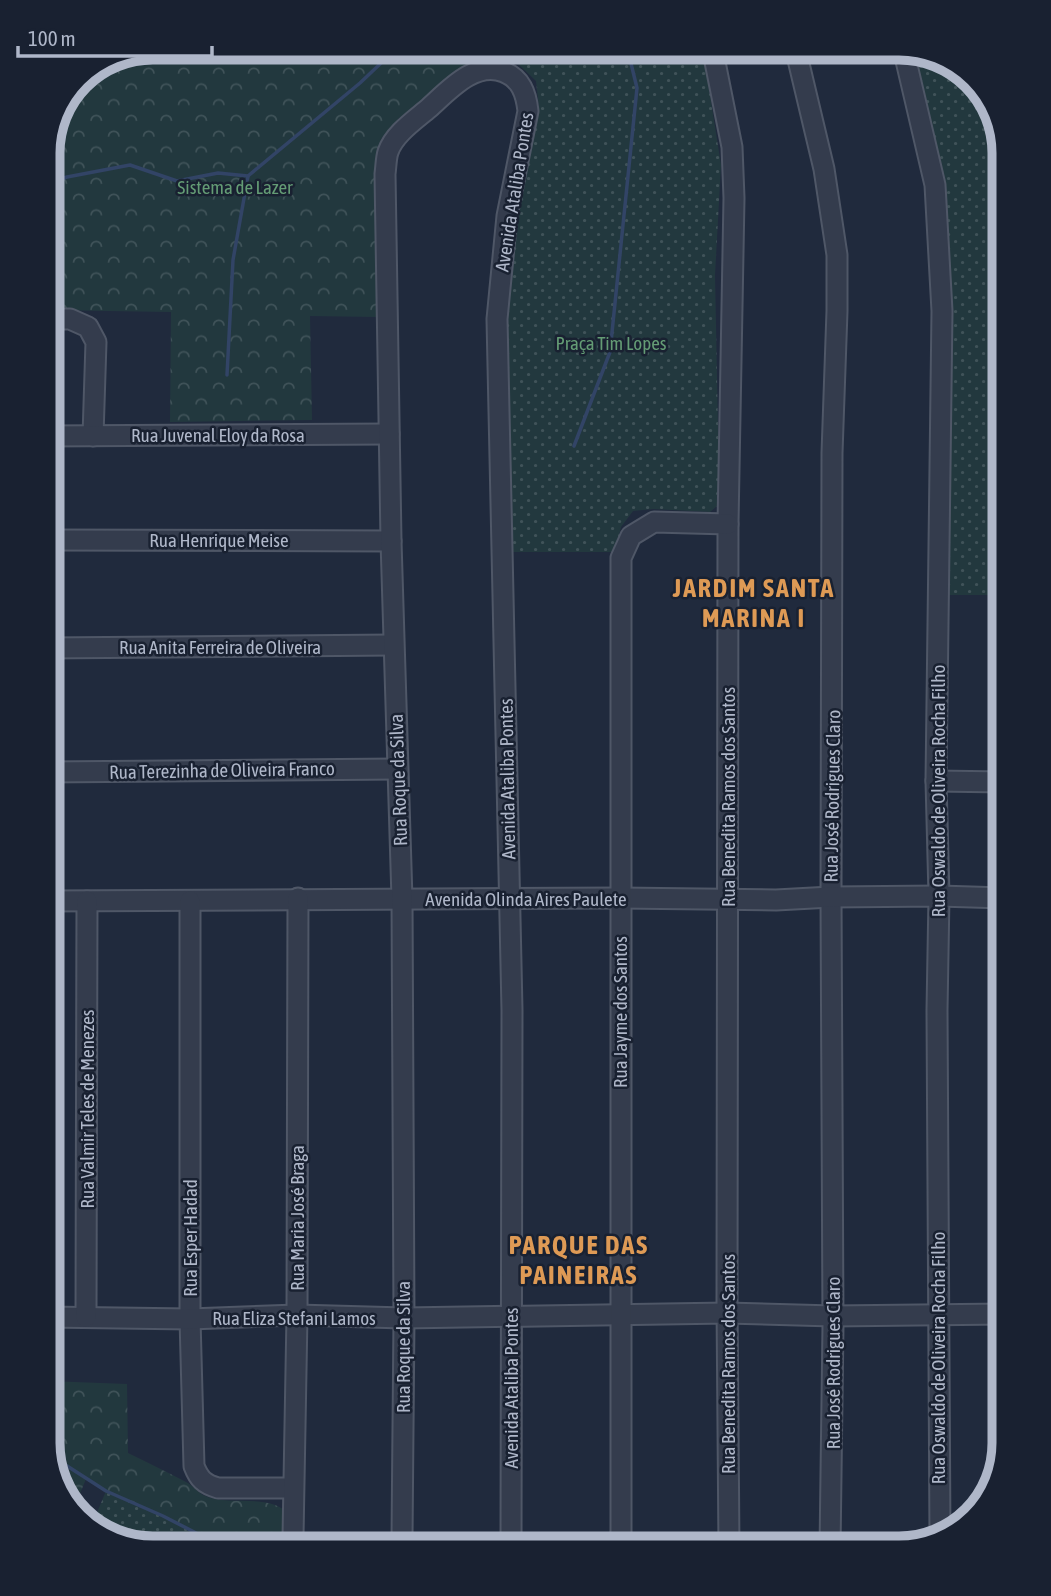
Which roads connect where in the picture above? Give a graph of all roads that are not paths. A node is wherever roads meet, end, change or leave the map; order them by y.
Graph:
1 (715, 60) edge
2 (798, 60) edge
3 (906, 60) edge
4 (497, 69) joint
5 (60, 319) edge
6 (389, 434) junction
7 (60, 436) edge
8 (93, 436) junction
9 (728, 524) junction
10 (60, 540) edge
11 (391, 541) junction
12 (393, 645) junction
13 (60, 648) edge
14 (397, 768) junction
15 (60, 772) edge
16 (936, 781) junction
17 (992, 782) edge
18 (939, 896) junction
19 (831, 897) junction
20 (298, 898) junction
21 (621, 898) junction
22 (992, 898) edge
23 (402, 899) junction
24 (510, 899) junction
25 (728, 900) junction
26 (60, 901) edge
27 (87, 901) junction
28 (190, 901) junction
29 (727, 1313) junction
30 (992, 1314) edge
31 (297, 1315) junction
32 (511, 1315) junction
33 (938, 1315) junction
34 (620, 1316) junction
35 (833, 1316) junction
36 (60, 1317) edge
37 (86, 1317) junction
38 (404, 1318) junction
39 (190, 1319) junction
40 (293, 1489) junction
41 (940, 1526) edge
42 (293, 1536) edge
43 (402, 1536) edge
44 (511, 1536) edge
45 (620, 1536) edge
46 (729, 1536) edge
47 (832, 1536) edge

1 - 9 street, Rua Benedita Ramos dos Santos
2 - 19 street, Rua José Rodrigues Claro
3 - 16 street, Rua Oswaldo de Oliveira Rocha Filho
4 - 6 street, Rua Roque da Silva
4 - 24 street, Avenida Ataliba Pontes
5 - 8 street
6 - 8 street, Rua Juvenal Eloy da Rosa
6 - 11 street, Rua Roque da Silva
7 - 8 street, Rua Juvenal Eloy da Rosa
9 - 21 street, Rua Jayme dos Santos
9 - 25 street, Rua Benedita Ramos dos Santos
10 - 11 street, Rua Henrique Meise
11 - 12 street, Rua Roque da Silva
12 - 13 street, Rua Anita Ferreira de Oliveira
12 - 14 street, Rua Roque da Silva
14 - 15 street, Rua Terezinha de Oliveira Franco
14 - 23 street, Rua Roque da Silva
16 - 17 street
16 - 18 street, Rua Oswaldo de Oliveira Rocha Filho
18 - 19 street, Avenida Olinda Aires Paulete
18 - 22 street, Avenida Olinda Aires Paulete
18 - 33 street, Rua Oswaldo de Oliveira Rocha Filho
19 - 25 street, Avenida Olinda Aires Paulete
19 - 35 street, Rua José Rodrigues Claro
20 - 23 street, Avenida Olinda Aires Paulete
20 - 28 street, Avenida Olinda Aires Paulete
20 - 31 street, Rua Maria José Braga
21 - 24 street, Avenida Olinda Aires Paulete
21 - 25 street, Avenida Olinda Aires Paulete
21 - 34 street, Rua Jayme dos Santos
23 - 24 street, Avenida Olinda Aires Paulete
23 - 38 street, Rua Roque da Silva
24 - 32 street, Avenida Ataliba Pontes
25 - 29 street, Rua Benedita Ramos dos Santos
26 - 27 street, Avenida Olinda Aires Paulete
27 - 28 street, Avenida Olinda Aires Paulete
27 - 37 street, Rua Valmir Teles de Menezes
28 - 39 street, Rua Esper Hadad
29 - 34 street, Rua Eliza Stefani Lamos
29 - 35 street, Rua Eliza Stefani Lamos
29 - 46 street, Rua Benedita Ramos dos Santos
30 - 33 street, Rua Eliza Stefani Lamos
31 - 38 street, Rua Eliza Stefani Lamos
31 - 39 street, Rua Eliza Stefani Lamos
31 - 40 street, Rua Maria José Braga
32 - 34 street, Rua Eliza Stefani Lamos
32 - 38 street, Rua Eliza Stefani Lamos
32 - 44 street, Avenida Ataliba Pontes
33 - 35 street, Rua Eliza Stefani Lamos
33 - 41 street, Rua Oswaldo de Oliveira Rocha Filho
34 - 45 street, Rua Jayme dos Santos
35 - 47 street, Rua José Rodrigues Claro
36 - 37 street, Rua Eliza Stefani Lamos
37 - 39 street, Rua Eliza Stefani Lamos
38 - 43 street, Rua Roque da Silva
39 - 40 street, Rua Esper Hadad
40 - 42 street, Rua Maria José Braga

